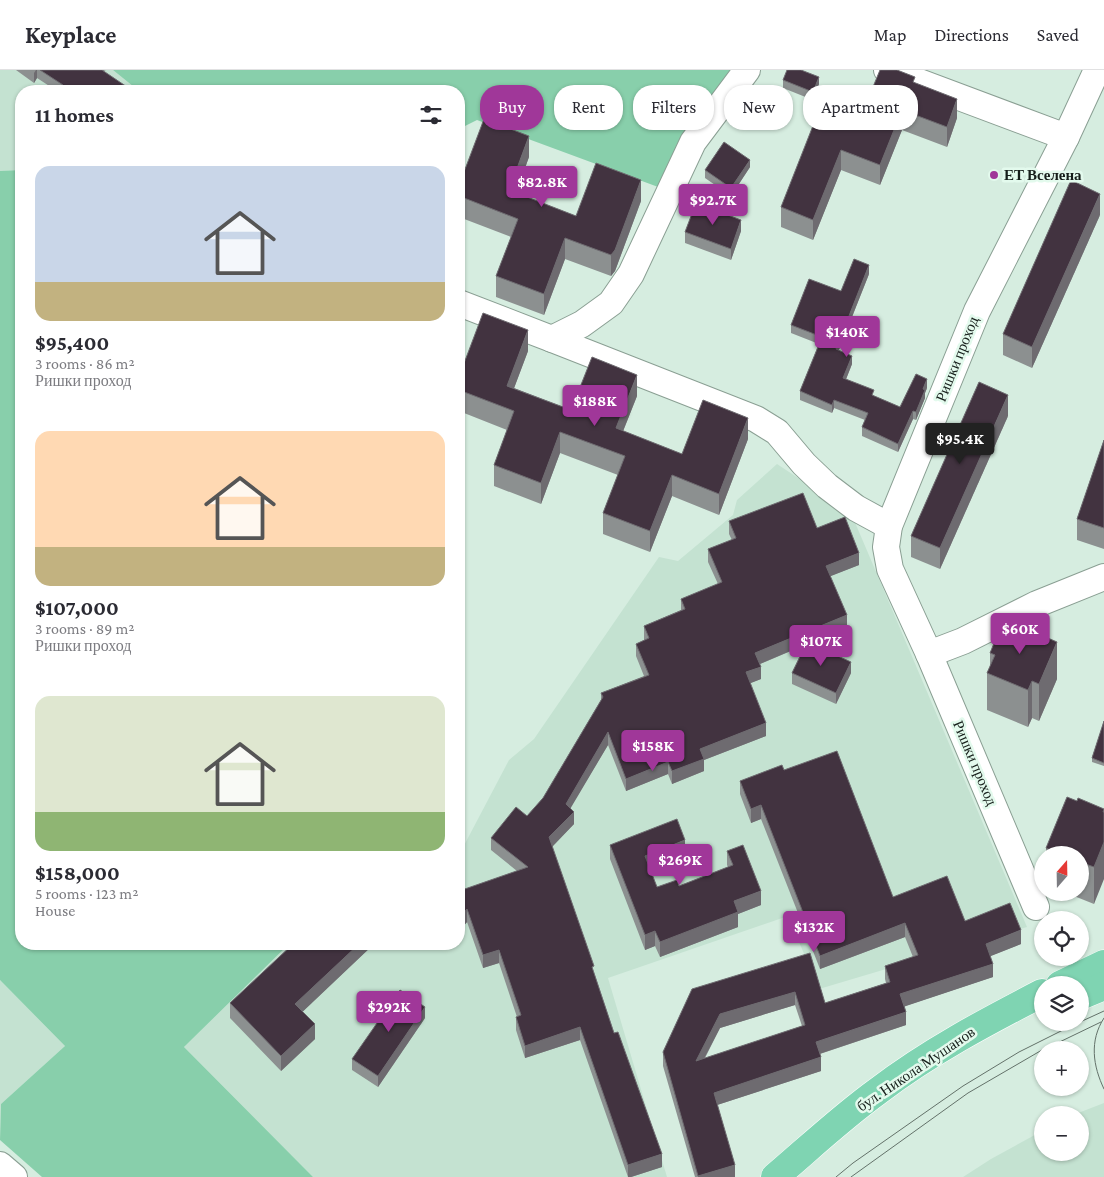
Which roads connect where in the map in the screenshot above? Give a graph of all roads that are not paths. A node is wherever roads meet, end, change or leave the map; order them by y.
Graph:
1 (747, 70) edge
2 (887, 70) edge
3 (1097, 70) edge
4 (1066, 137) junction
5 (465, 306) edge
6 (552, 340) junction
7 (889, 526) junction
8 (1104, 577) edge
9 (929, 654) junction
10 (1036, 907) dead end
11 (1104, 964) edge
12 (1079, 976) edge
13 (1104, 986) edge
14 (1089, 992) edge
15 (1034, 997) edge
16 (1034, 1017) edge
17 (0, 1165) edge
18 (14, 1177) edge
19 (775, 1177) edge
20 (804, 1177) edge

1 - 6 street
2 - 4 street
3 - 4 street, Ришки проход
4 - 7 street, Ришки проход
5 - 6 street
6 - 7 street
7 - 9 street, Ришки проход
8 - 9 street
9 - 10 street, Ришки проход
11 - 12 main road
13 - 14 main road
15 - 19 main road, бул. Никола Мушанов
16 - 20 main road, бул. Никола Мушанов
17 - 18 street

